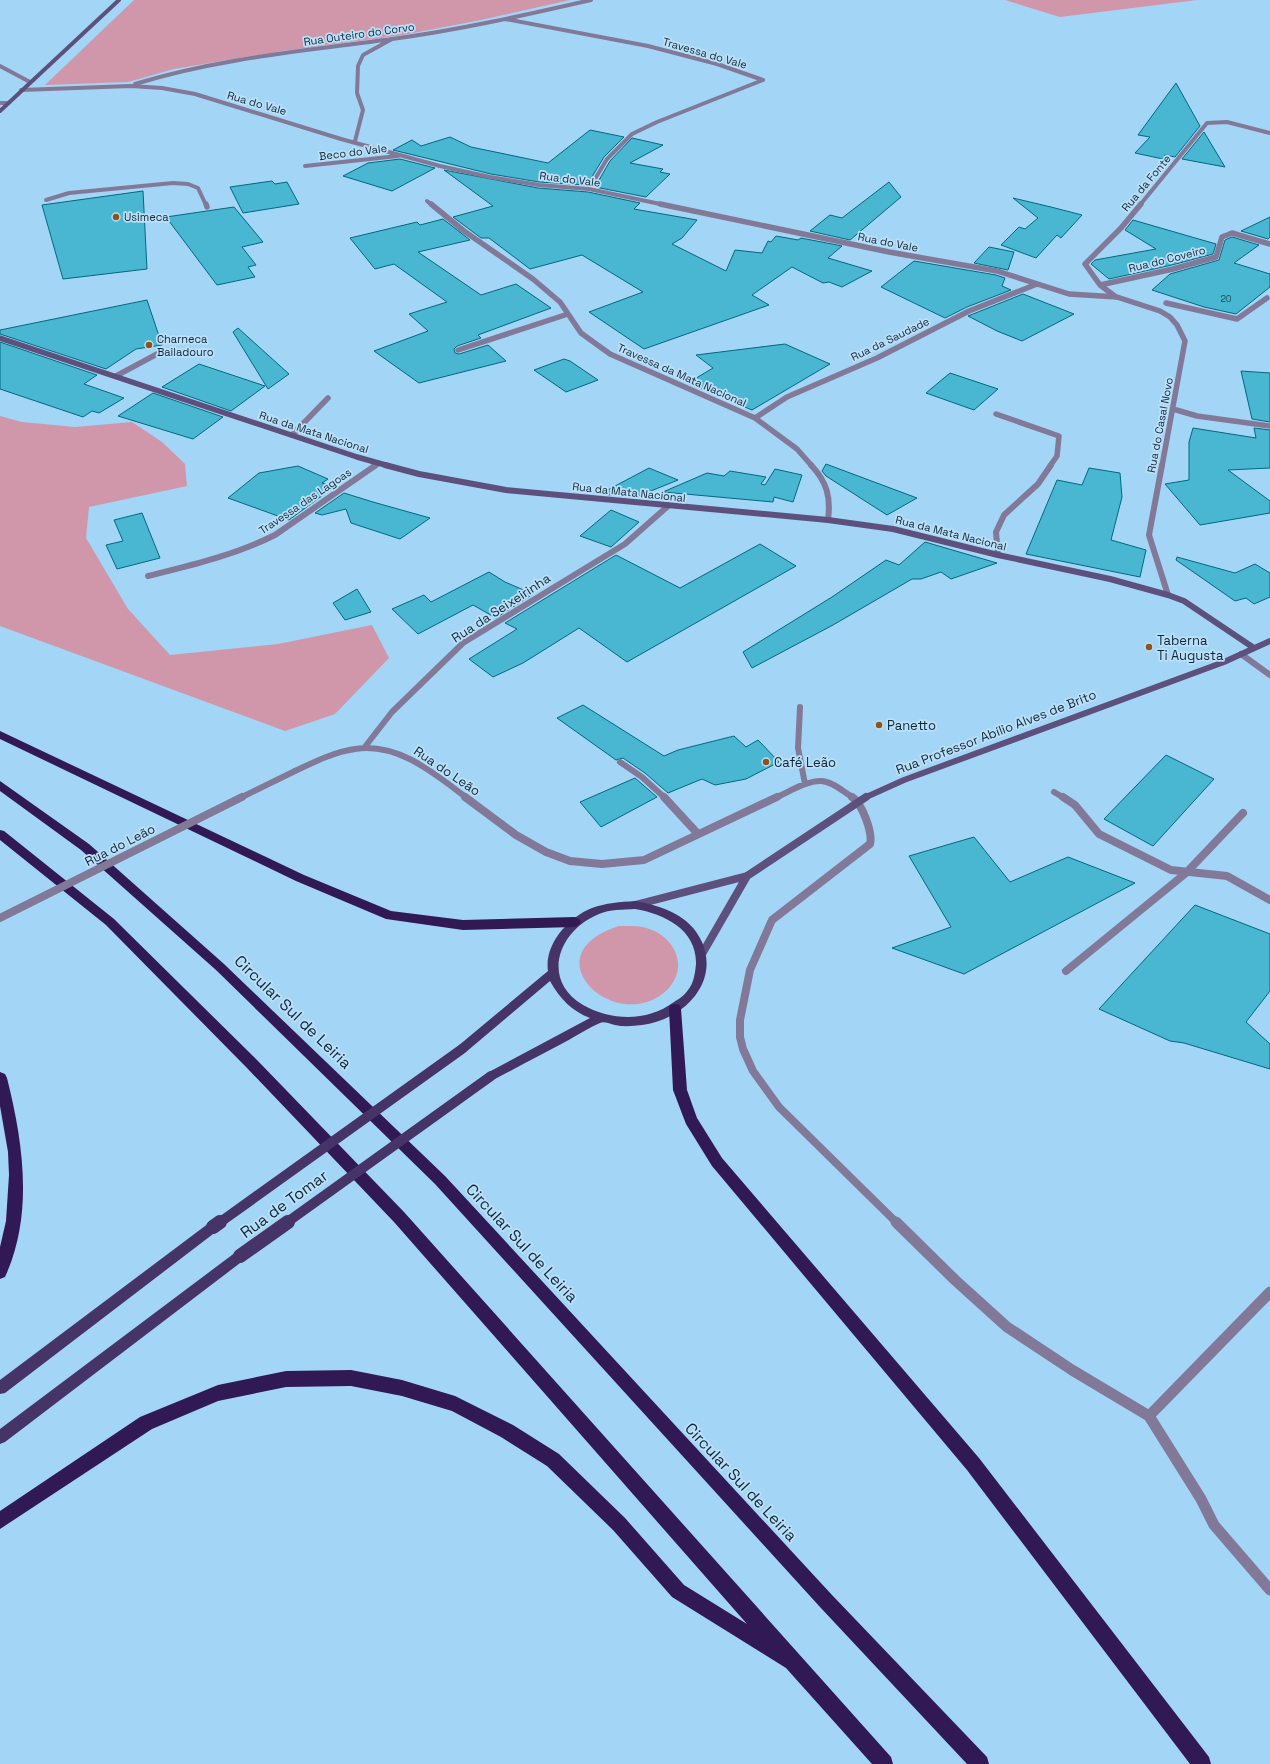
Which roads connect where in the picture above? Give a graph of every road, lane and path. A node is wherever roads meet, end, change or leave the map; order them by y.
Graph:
1 (119, 0) edge
2 (591, 0) edge
3 (505, 19) junction
4 (392, 39) junction
5 (0, 66) edge
6 (30, 82) junction
7 (131, 86) junction
8 (21, 90) junction
9 (0, 103) edge
10 (8, 103) junction
11 (0, 111) edge
12 (1270, 133) edge
13 (356, 142) junction
14 (402, 155) junction
15 (305, 166) dead end
16 (590, 189) junction
17 (46, 200) dead end
18 (427, 201) dead end
19 (207, 207) dead end
20 (1270, 244) edge
21 (1037, 284) junction
22 (1100, 285) junction
23 (1117, 298) junction
24 (1267, 298) dead end
25 (1166, 303) dead end
26 (568, 314) junction
27 (0, 338) edge
28 (458, 350) dead end
29 (157, 354) dead end
30 (116, 376) junction
31 (328, 398) dead end
32 (1173, 409) junction
33 (996, 414) dead end
34 (755, 418) junction
35 (1270, 426) edge
36 (292, 436) junction
37 (378, 463) junction
38 (668, 506) junction
39 (828, 520) junction
40 (998, 555) junction
41 (148, 576) dead end
42 (1168, 595) junction
43 (1270, 641) edge
44 (1254, 648) junction
45 (1241, 654) junction
46 (1270, 675) edge
47 (800, 706) dead end
48 (0, 735) edge
49 (364, 748) junction
50 (620, 762) dead end
51 (805, 784) junction
52 (0, 785) edge
53 (1054, 792) dead end
54 (858, 801) junction
55 (1242, 813) dead end
56 (0, 834) edge
57 (698, 834) junction
58 (1186, 873) junction
59 (747, 876) junction
60 (1270, 900) edge
61 (635, 905) junction
62 (0, 918) edge
63 (575, 922) junction
64 (702, 954) junction
65 (1066, 971) dead end
66 (554, 972) junction
67 (675, 1008) junction
68 (600, 1018) junction
69 (0, 1078) edge
70 (0, 1272) edge
71 (1270, 1292) edge
72 (0, 1388) edge
73 (1149, 1416) junction
74 (0, 1437) edge
75 (0, 1521) edge
76 (1270, 1590) edge
77 (792, 1662) junction
78 (884, 1764) edge
79 (980, 1764) edge
80 (1202, 1764) edge

1 - 6 street
2 - 3 street, Rua Outeiro do Corvo
3 - 4 street, Rua Outeiro do Corvo
3 - 16 street, Travessa do Vale
4 - 7 street, Rua Outeiro do Corvo
4 - 13 street
5 - 6 street
6 - 8 street
7 - 8 street, Rua do Vale
7 - 13 street, Rua do Vale
8 - 10 street
9 - 10 street
10 - 11 street
12 - 22 street, Rua da Fonte
13 - 14 street, Rua do Vale
14 - 15 street, Beco do Vale
14 - 16 street, Rua do Vale
16 - 21 street, Rua do Vale
17 - 19 street
18 - 26 street, Travessa da Mata Nacional
20 - 22 street, Rua do Coveiro
21 - 23 street, Rua do Vale
21 - 34 street, Rua da Saudade
22 - 23 street, Rua da Fonte
23 - 32 street, Rua do Casal Novo
24 - 25 street
26 - 28 street
26 - 34 street, Travessa da Mata Nacional
27 - 30 street, Rua da Mata Nacional
29 - 30 street
30 - 36 street, Rua da Mata Nacional
31 - 36 street
32 - 35 street
32 - 42 street, Rua do Casal Novo
33 - 40 street
34 - 39 street, Travessa da Mata Nacional
36 - 37 street, Rua da Mata Nacional
37 - 38 street, Rua da Mata Nacional
37 - 41 street, Travessa das Lagoas
38 - 39 street, Rua da Mata Nacional
38 - 49 street, Rua da Seixeirinha
39 - 40 street, Rua da Mata Nacional
40 - 42 street, Rua da Mata Nacional
42 - 44 street, Rua da Mata Nacional
43 - 44 street, Rua Professor Abílio Alves de Brito
44 - 45 street, Rua Professor Abílio Alves de Brito
45 - 46 street
45 - 54 street, Rua Professor Abílio Alves de Brito
47 - 51 street
48 - 63 highway
49 - 57 street, Rua do Leão
49 - 62 street, Rua do Leão, bridge
50 - 57 street
51 - 54 street, Rua do Leão
51 - 57 street, Rua do Leão
52 - 79 highway, Circular Sul de Leiria
53 - 58 street
54 - 59 street, Rua Professor Abílio Alves de Brito
54 - 73 street
55 - 58 street
56 - 77 highway
58 - 60 street
58 - 65 street
59 - 61 street, Rua Professor Abílio Alves de Brito
59 - 64 street, Rua Professor Abílio Alves de Brito
61 - 63 main road
61 - 64 main road
63 - 66 main road
64 - 67 main road
66 - 68 main road
66 - 72 main road, Rua de Tomar, bridge
67 - 68 main road
67 - 80 highway
68 - 74 main road, Rua de Tomar, bridge
69 - 70 highway
71 - 73 street
73 - 76 street
75 - 77 highway
77 - 78 highway

